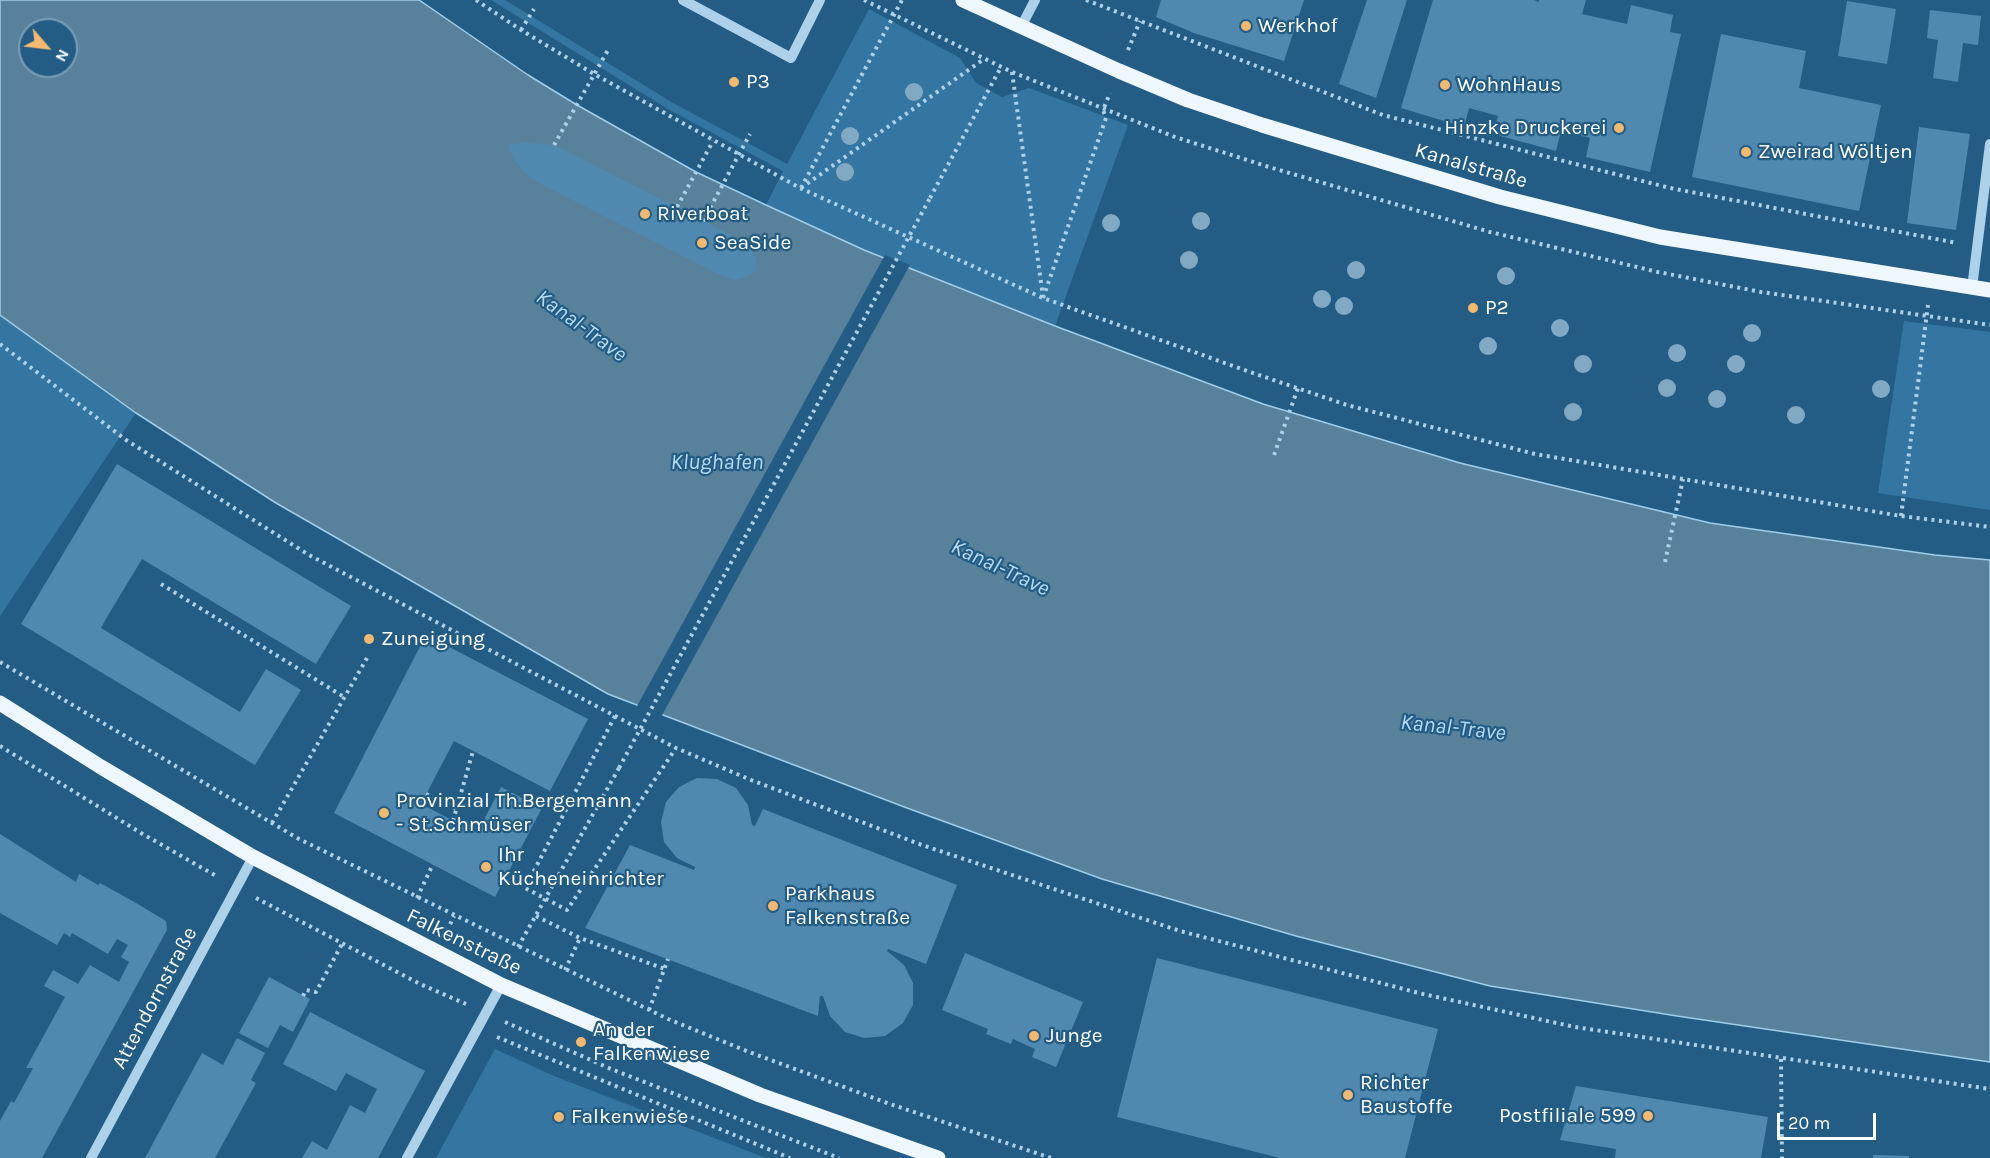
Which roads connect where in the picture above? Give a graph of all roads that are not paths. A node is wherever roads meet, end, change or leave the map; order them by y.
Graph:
1 (683, 0) edge
2 (820, 0) edge
3 (963, 0) edge
4 (1035, 0) edge
5 (1021, 27) junction
6 (1990, 144) edge
7 (1972, 288) junction
8 (1990, 290) edge
9 (0, 703) edge
10 (253, 857) junction
11 (501, 985) junction
12 (91, 1158) edge
13 (407, 1158) edge
14 (938, 1158) edge

1 - 2 street
3 - 5 main road, Kanalstraße
4 - 5 street
5 - 7 main road, Kanalstraße
6 - 7 street
7 - 8 main road, Kanalstraße
9 - 10 main road, Falkenstraße
10 - 11 main road, Falkenstraße
10 - 12 street, Attendornstraße
11 - 13 street
11 - 14 main road, Falkenstraße

